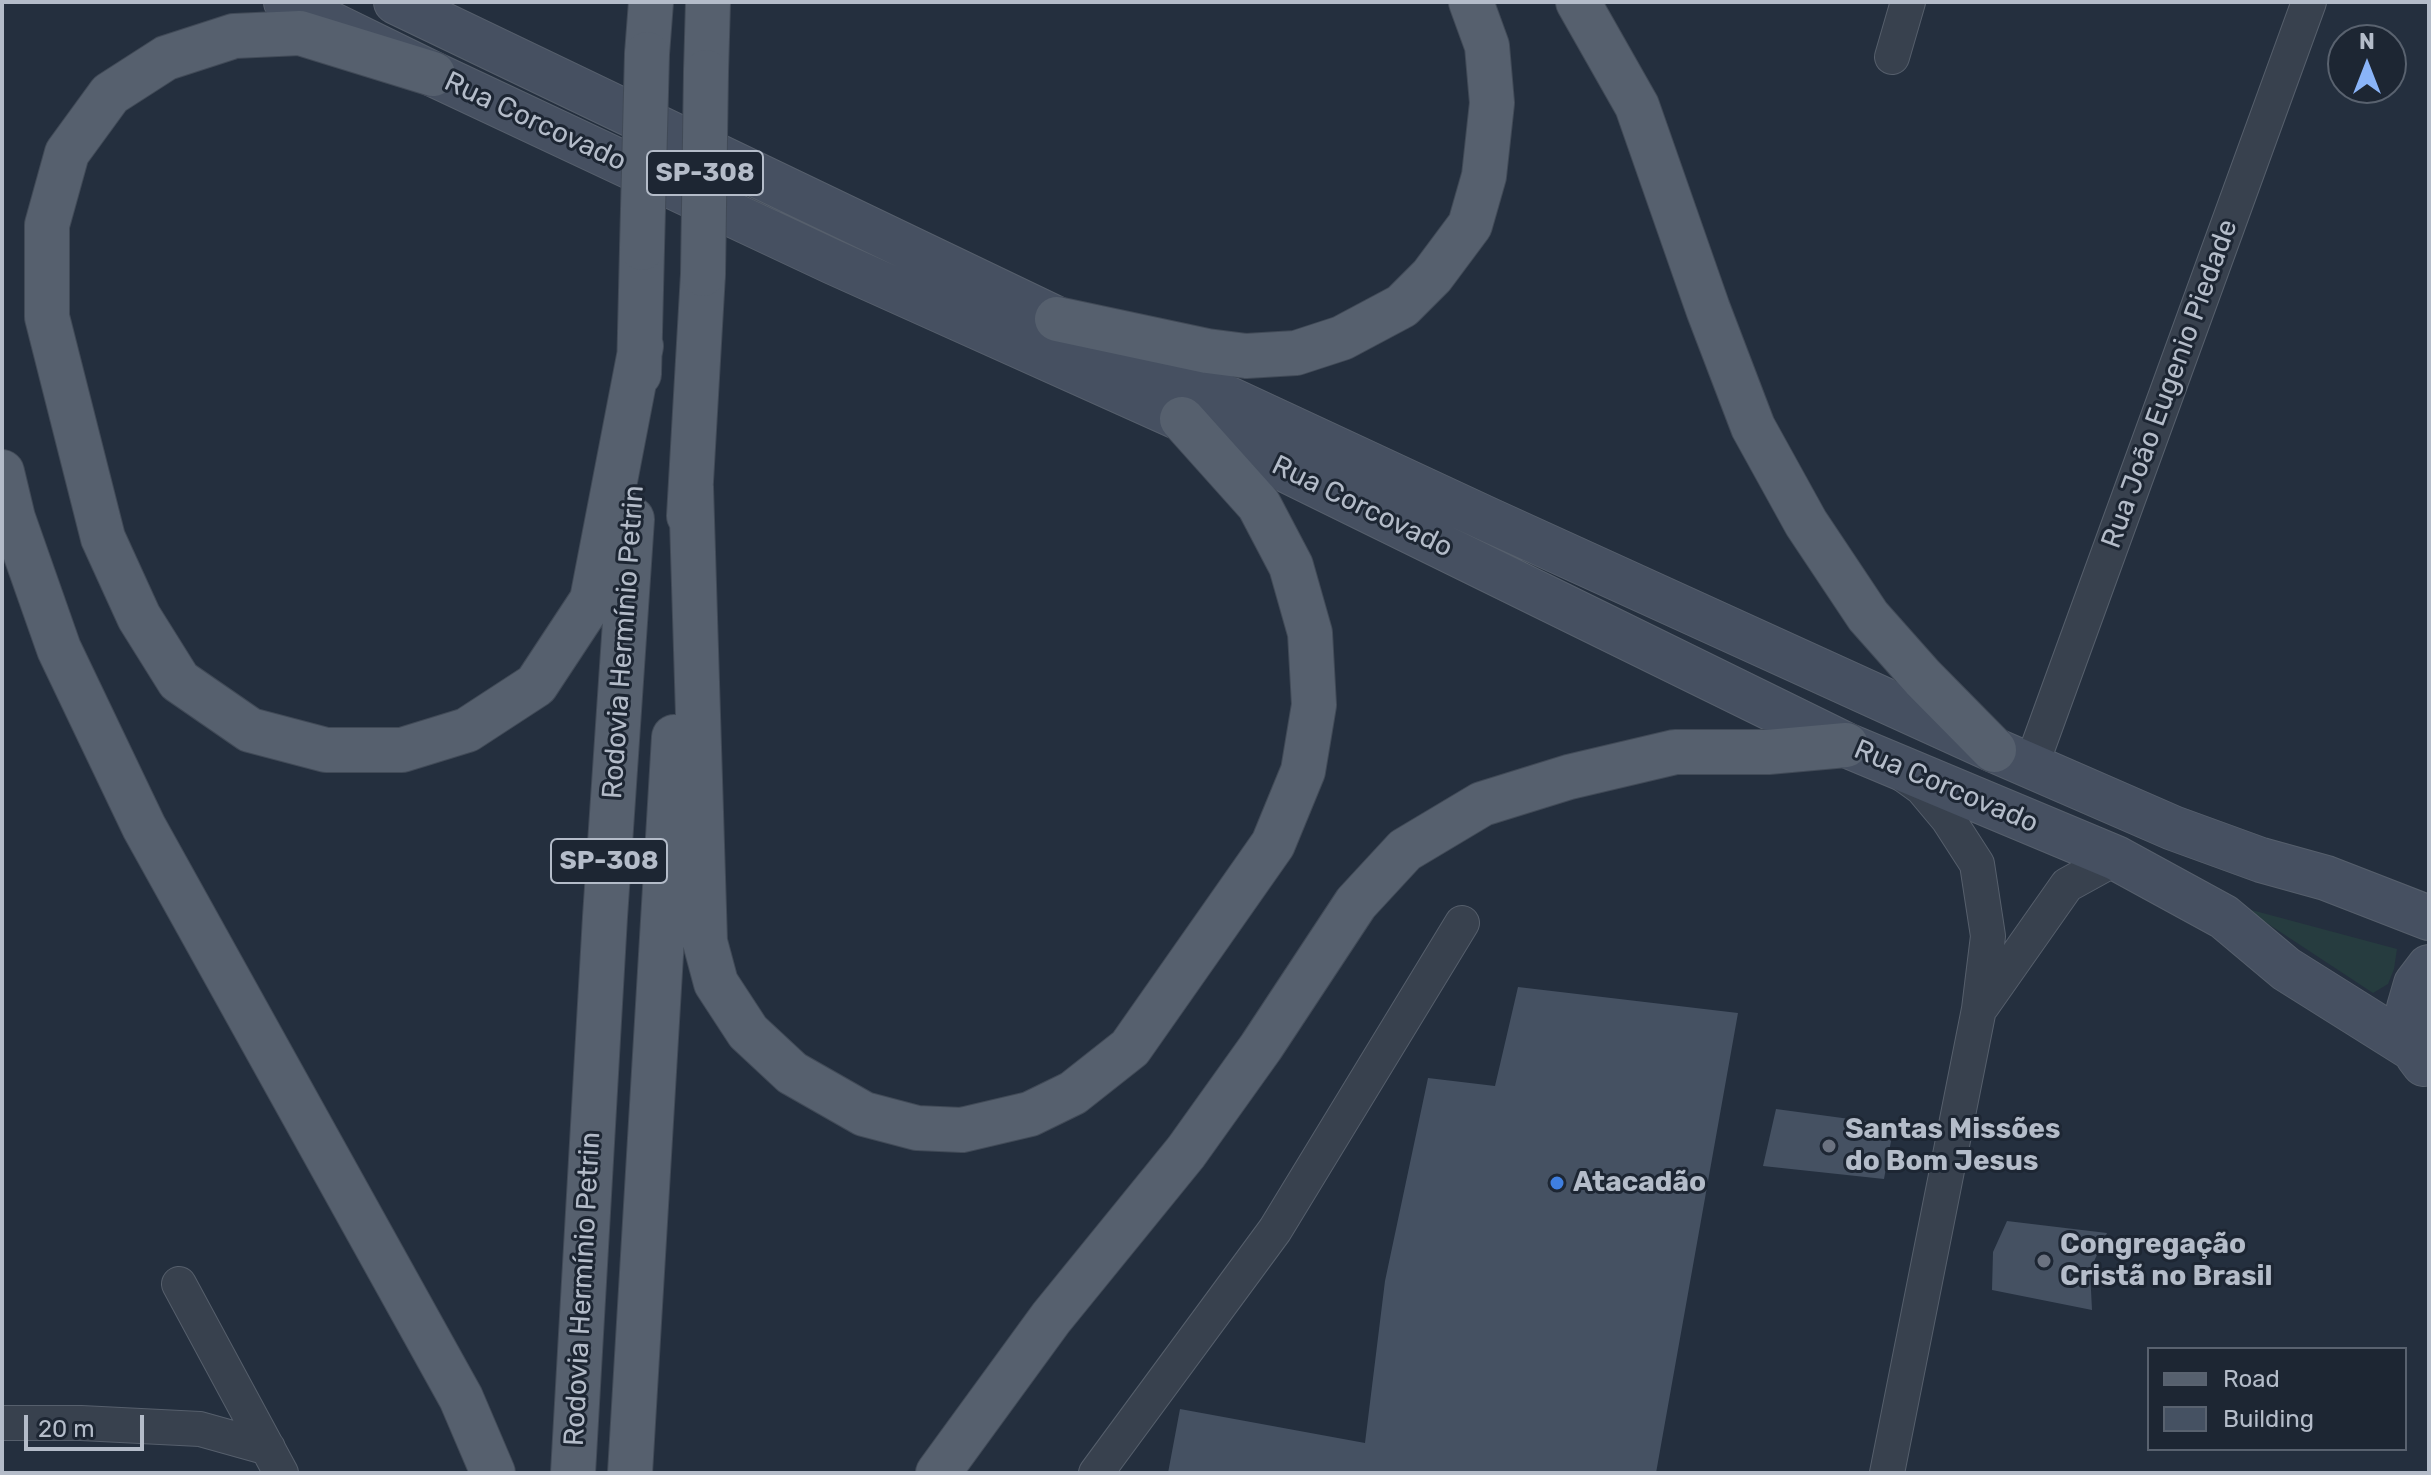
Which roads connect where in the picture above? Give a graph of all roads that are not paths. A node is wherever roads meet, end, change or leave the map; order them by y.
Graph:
1 (286, 2) edge
2 (396, 2) edge
3 (651, 2) edge
4 (1471, 2) edge
5 (1578, 2) edge
6 (1908, 2) edge
7 (2309, 2) edge
8 (709, 7) edge
9 (1892, 57) dead end
10 (433, 74) junction
11 (1057, 319) junction
12 (641, 346) junction
13 (1182, 419) junction
14 (2, 472) edge
15 (691, 487) junction
16 (1866, 754) junction
17 (2013, 758) junction
18 (2116, 858) junction
19 (2428, 914) edge
20 (1462, 923) dead end
21 (2429, 967) edge
22 (1979, 1009) junction
23 (2422, 1060) edge
24 (179, 1284) dead end
25 (2, 1423) edge
26 (274, 1460) edge
27 (493, 1473) edge
28 (573, 1473) edge
29 (630, 1473) edge
30 (938, 1473) edge
31 (1096, 1473) edge
32 (1887, 1473) edge

1 - 10 street, Rua Corcovado
2 - 11 street, Rua Corcovado
3 - 12 main road, Rodovia Hermínio Petrin / SP-308, bridge
4 - 11 main road
5 - 17 main road
6 - 9 street
7 - 17 street, Rua João Eugenio Piedade
8 - 15 main road, Rodovia Hermínio Petrin / SP-308, bridge
10 - 12 main road
10 - 13 street, Rua Corcovado
11 - 17 street, Rua Corcovado
12 - 28 main road, Rodovia Hermínio Petrin / SP-308
13 - 15 main road
13 - 16 street, Rua Corcovado
14 - 27 main road
15 - 29 main road, Rodovia Hermínio Petrin / SP-308
16 - 18 street, Rua Corcovado
16 - 22 street
16 - 30 main road
17 - 19 street, Rua Corcovado
18 - 22 street
18 - 23 street, Rua Corcovado
20 - 31 street
21 - 23 street
22 - 32 street
24 - 26 street
25 - 26 street

